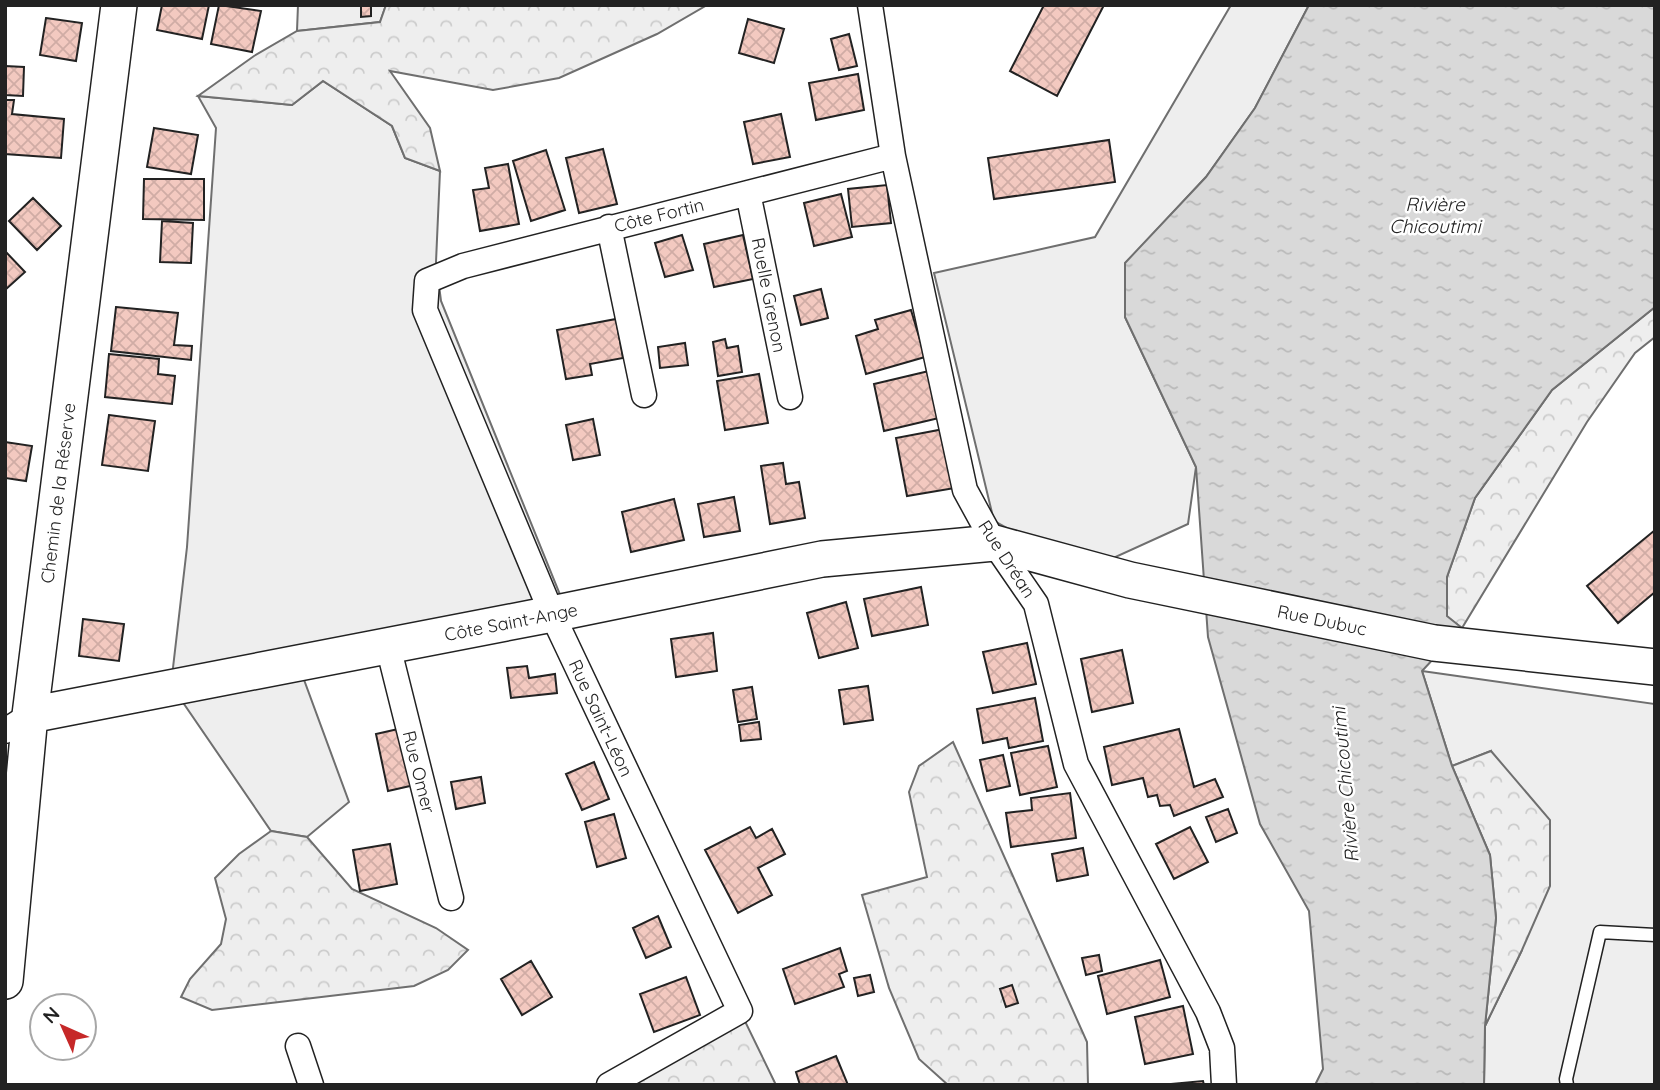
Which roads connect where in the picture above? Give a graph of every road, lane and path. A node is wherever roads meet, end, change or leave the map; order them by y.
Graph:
1 (119, 5) edge
2 (870, 5) edge
3 (893, 156) junction
4 (748, 193) junction
5 (609, 227) junction
6 (427, 281) joint
7 (644, 394) dead end
8 (790, 397) dead end
9 (994, 543) junction
10 (552, 614) junction
11 (388, 646) junction
12 (1655, 667) edge
13 (18, 723) edge
14 (451, 898) dead end
15 (1655, 935) edge
16 (5, 981) edge
17 (298, 1046) dead end
18 (311, 1085) edge
19 (609, 1085) edge
20 (1224, 1085) edge
21 (1567, 1085) edge

1 - 13 street, Chemin de la Réserve
2 - 3 street, Rue Dréan
3 - 4 street, Côte Fortin
3 - 9 street, Rue Dréan
4 - 5 street, Côte Fortin
4 - 8 street, Ruelle Grenon
5 - 6 street, Côte Fortin
5 - 7 street
6 - 10 street, Rue Saint-Léon
9 - 10 street, Côte Saint-Ange
9 - 12 street, Rue Dubuc
9 - 20 street, Rue Dréan
10 - 11 street, Côte Saint-Ange
10 - 19 street, Rue Saint-Léon
11 - 13 street, Côte Saint-Ange
11 - 14 street, Rue Omer
13 - 16 street, Chemin de la Réserve
15 - 21 lane
17 - 18 street

